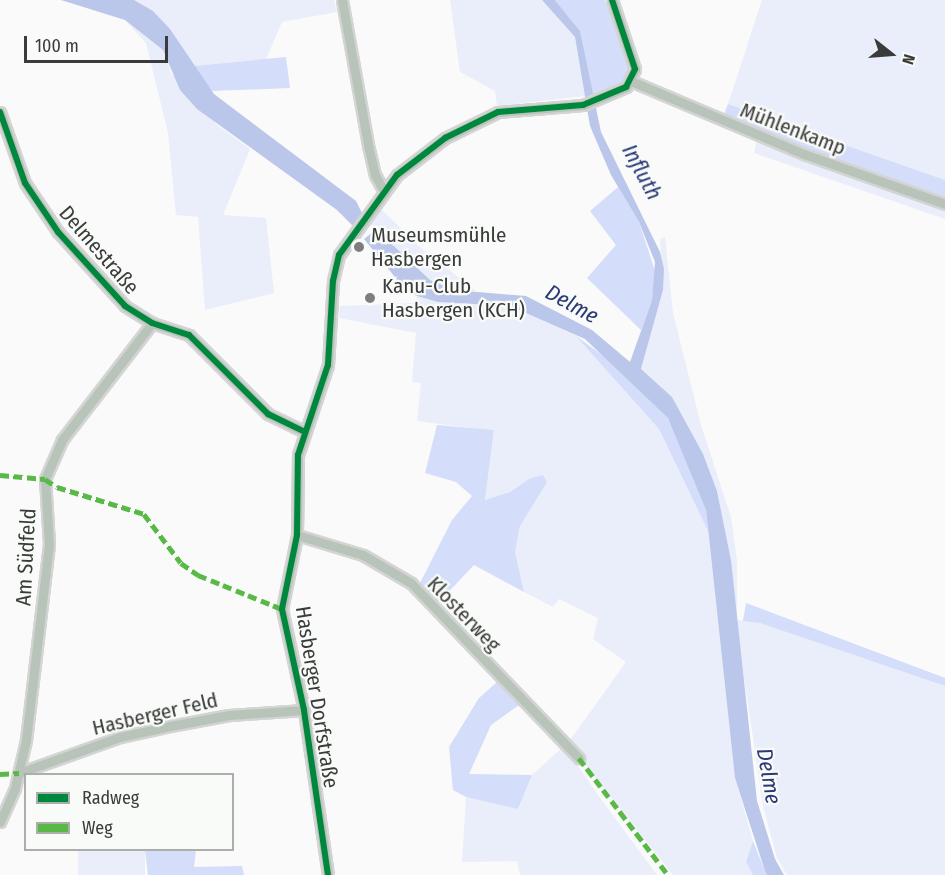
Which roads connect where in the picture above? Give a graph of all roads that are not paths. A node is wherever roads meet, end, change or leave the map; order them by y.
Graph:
1 (342, 0) edge
2 (612, 0) edge
3 (631, 81) junction
4 (0, 112) edge
5 (384, 191) junction
6 (945, 204) edge
7 (152, 323) junction
8 (305, 432) junction
9 (297, 535) junction
10 (304, 710) junction
11 (579, 758) dead end
12 (19, 772) junction
13 (0, 822) edge
14 (328, 875) edge

1 - 5 street
2 - 3 street
3 - 5 street
3 - 6 street, Mühlenkamp
4 - 7 street, Delmestraße
5 - 8 street, Hasberger Dorfstraße
7 - 8 street, Delmestraße
7 - 12 street, Am Südfeld
8 - 9 street, Hasberger Dorfstraße
9 - 10 street, Hasberger Dorfstraße
9 - 11 street, Klosterweg
10 - 12 street, Hasberger Feld
10 - 14 street, Hasberger Dorfstraße
12 - 13 street, Am Südfeld

